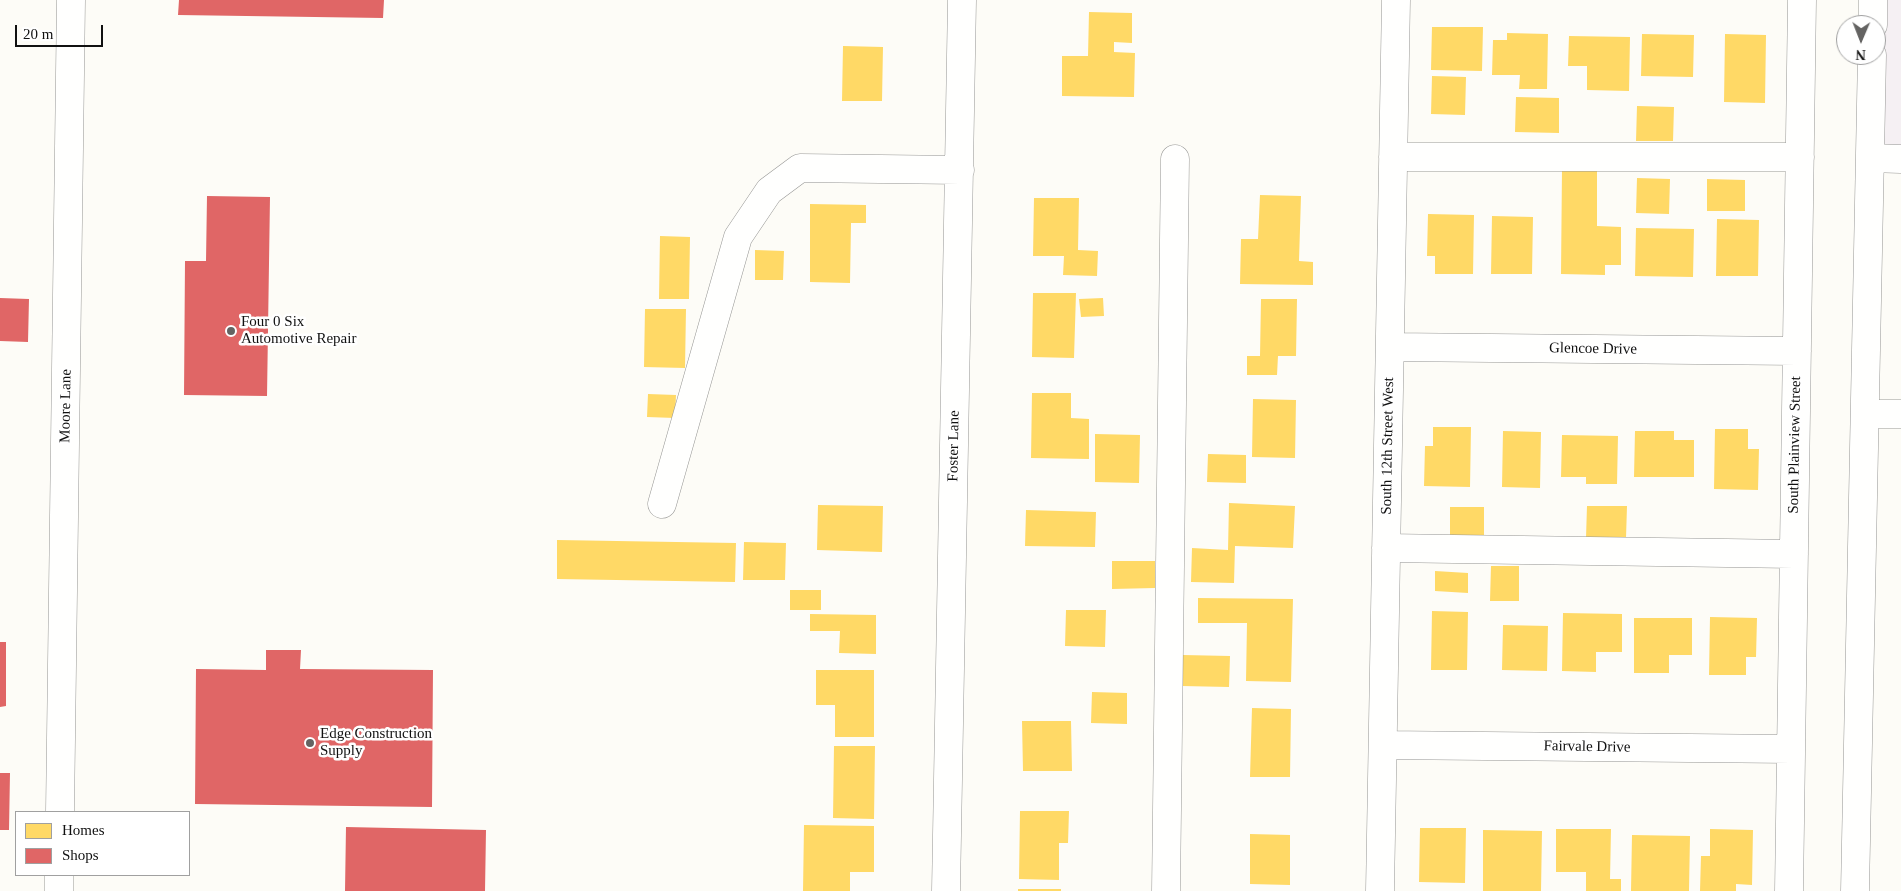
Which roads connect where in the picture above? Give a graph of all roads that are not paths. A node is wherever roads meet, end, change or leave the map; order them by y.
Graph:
1 (71, 0) edge
2 (962, 0) edge
3 (1396, 0) edge
4 (1802, 0) edge
5 (1873, 0) edge
6 (1873, 15) edge
7 (1872, 65) edge
8 (1393, 157) junction
9 (1800, 157) junction
10 (1870, 158) junction
11 (1175, 159) dead end
12 (1901, 159) edge
13 (960, 170) junction
14 (1390, 347) junction
15 (1797, 351) junction
16 (1866, 414) junction
17 (1901, 414) edge
18 (662, 504) dead end
19 (1386, 548) junction
20 (1794, 554) junction
21 (1383, 745) junction
22 (1791, 749) junction
23 (60, 811) edge
24 (59, 876) edge
25 (59, 891) edge
26 (946, 891) edge
27 (1166, 891) edge
28 (1380, 891) edge
29 (1789, 891) edge
30 (1854, 891) edge

1 - 23 street, Moore Lane
2 - 13 street, Foster Lane
3 - 8 street, South 12th Street West
4 - 9 street, South Plainview Street
5 - 6 street
7 - 10 street
8 - 9 street
8 - 14 street, South 12th Street West
9 - 15 street, South Plainview Street
10 - 12 street
10 - 16 street
11 - 27 street
13 - 18 street
13 - 26 street, Foster Lane
14 - 15 street, Glencoe Drive
14 - 19 street, South 12th Street West
15 - 20 street, South Plainview Street
16 - 17 street
16 - 30 street
19 - 20 street
19 - 21 street, South 12th Street West
20 - 22 street, South Plainview Street
21 - 22 street, Fairvale Drive
21 - 28 street, South 12th Street West
22 - 29 street, South Plainview Street
24 - 25 street

